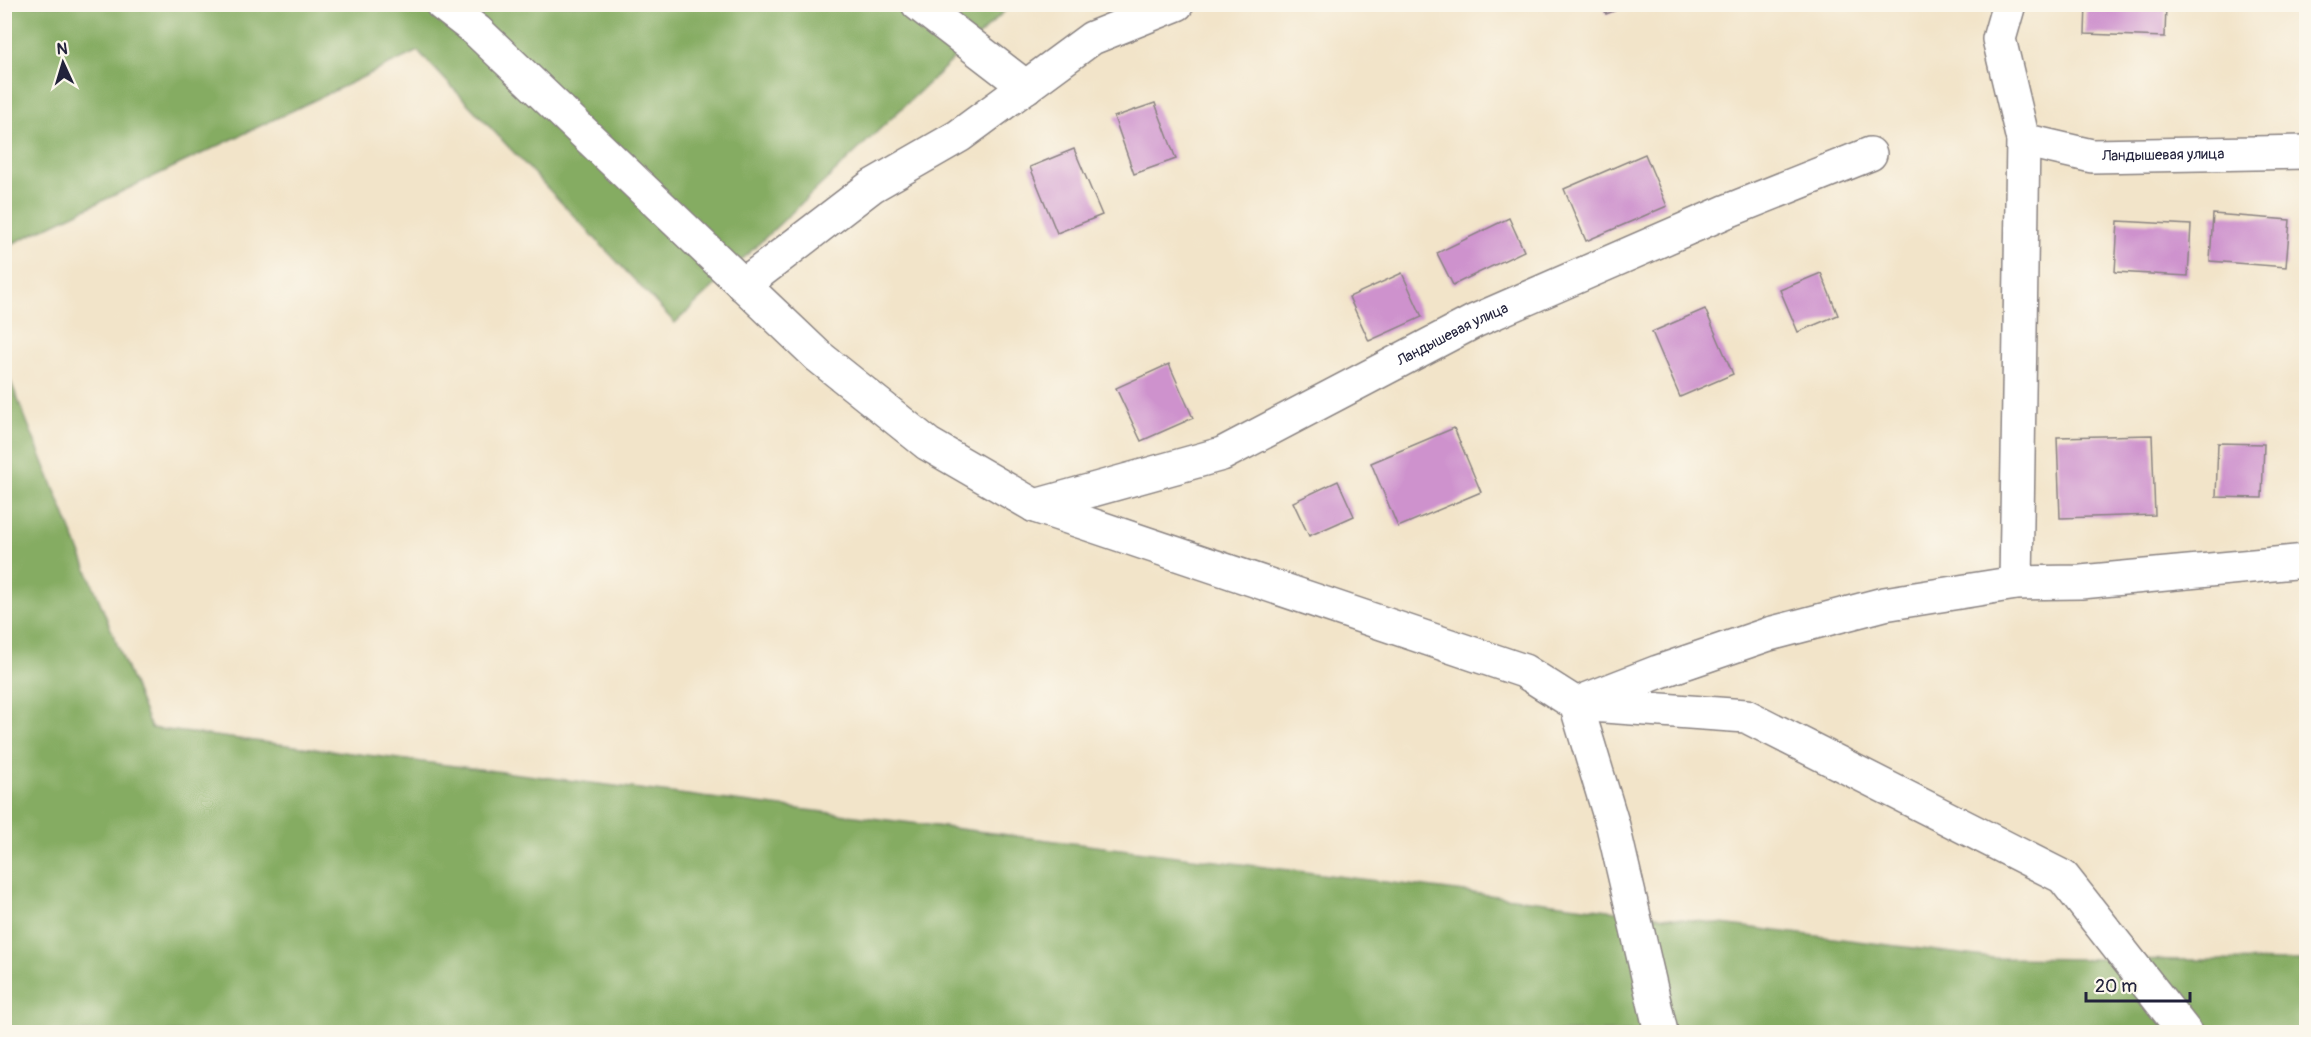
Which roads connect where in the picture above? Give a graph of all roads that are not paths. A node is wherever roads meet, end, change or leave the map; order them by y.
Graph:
1 (918, 4) edge
2 (1177, 4) edge
3 (2009, 4) edge
4 (457, 10) edge
5 (1026, 87) junction
6 (2023, 140) junction
7 (2307, 152) edge
8 (1870, 154) dead end
9 (743, 285) junction
10 (1035, 506) junction
11 (2307, 561) edge
12 (2016, 583) junction
13 (1576, 704) junction
14 (1661, 1032) edge
15 (2185, 1032) edge

1 - 5 street
2 - 5 street
3 - 6 street
4 - 9 street
5 - 9 street
6 - 7 street, Ландышевая улица
6 - 12 street
8 - 10 street, Ландышевая улица
9 - 10 street
10 - 13 street
11 - 12 street
12 - 13 street
13 - 14 street
13 - 15 street

